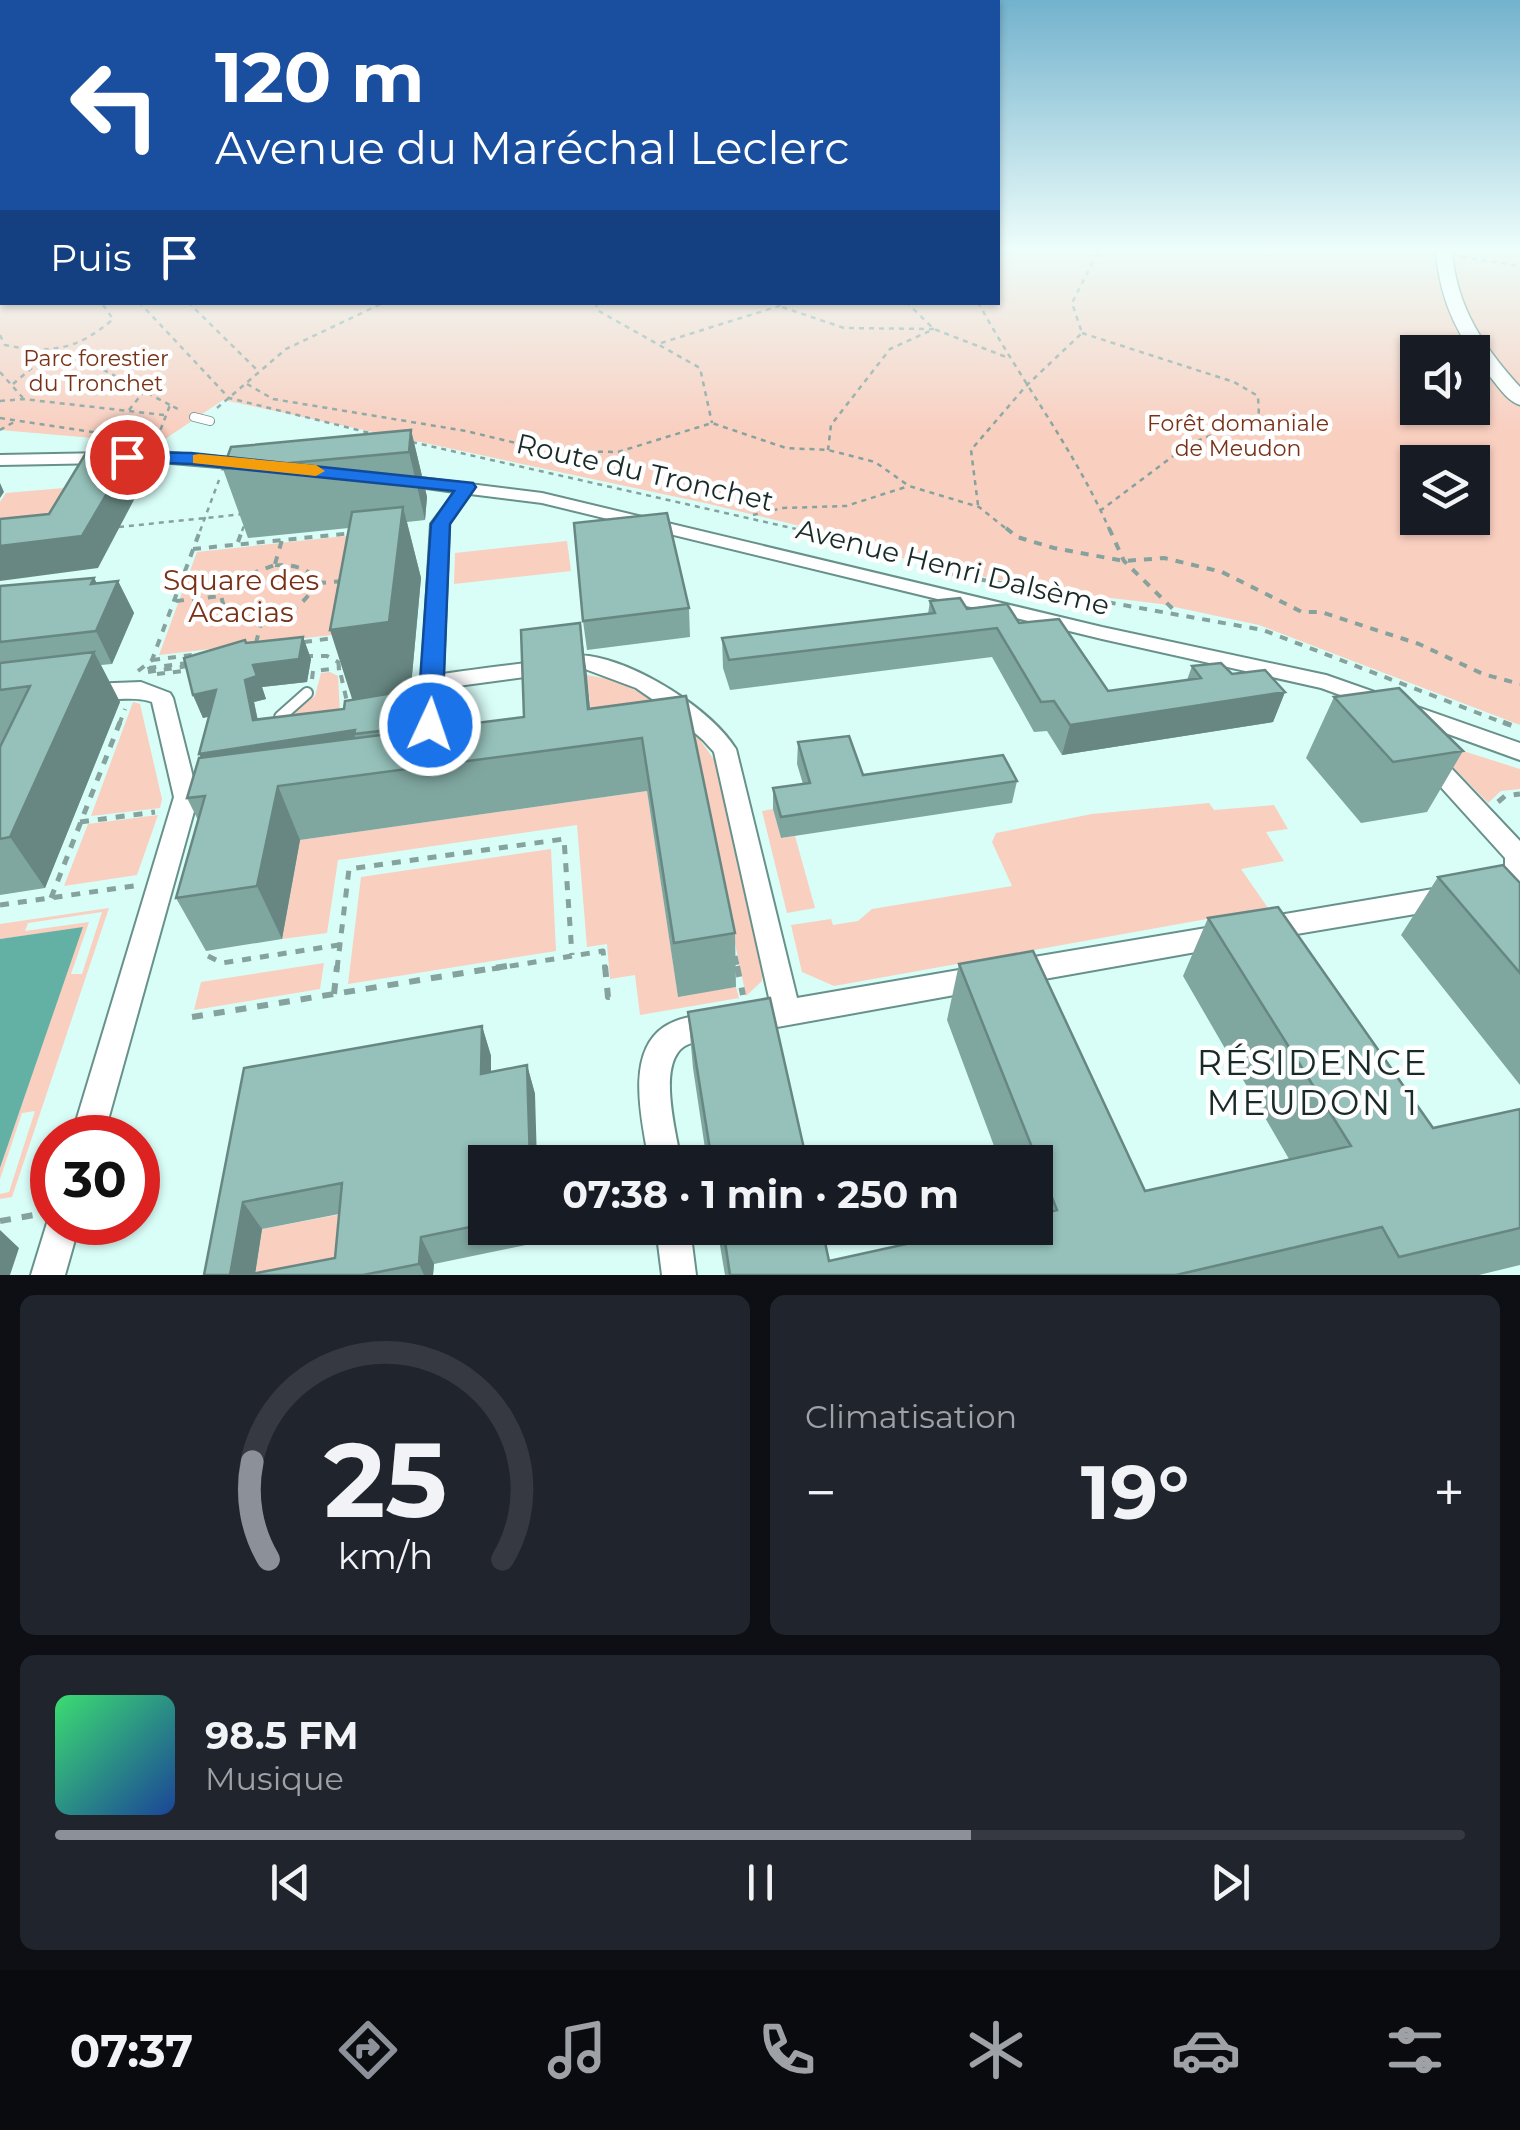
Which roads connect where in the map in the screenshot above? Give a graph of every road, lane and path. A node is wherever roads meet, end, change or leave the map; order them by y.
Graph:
1 (108, 312) edge
2 (147, 312) edge
3 (198, 312) edge
4 (365, 312) edge
5 (599, 312) edge
6 (759, 312) edge
7 (801, 312) edge
8 (916, 312) edge
9 (983, 312) edge
10 (1075, 312) edge
11 (1455, 312) edge
12 (934, 329) junction
13 (1082, 333) junction
14 (1, 337) edge
15 (662, 343) junction
16 (5, 345) junction
17 (67, 351) junction
18 (0, 353) edge
19 (48, 354) junction
20 (1008, 358) junction
21 (257, 371) junction
22 (0, 372) edge
23 (12, 384) junction
24 (248, 384) junction
25 (1026, 386) junction
26 (144, 390) junction
27 (24, 398) junction
28 (229, 398) junction
29 (1520, 399) edge
30 (0, 402) edge
31 (170, 405) junction
32 (218, 408) dead end
33 (128, 410) junction
34 (166, 415) junction
35 (194, 417) joint
36 (0, 418) edge
37 (210, 420) dead end
38 (14, 422) junction
39 (712, 424) junction
40 (0, 430) edge
41 (388, 437) edge
42 (138, 439) dead end
43 (156, 440) dead end
44 (406, 440) edge
45 (828, 450) junction
46 (0, 451) edge
47 (29, 457) junction
48 (0, 460) edge
49 (223, 462) junction
50 (279, 467) edge
51 (377, 478) edge
52 (909, 486) junction
53 (467, 487) junction
54 (978, 507) junction
55 (1101, 510) junction
56 (750, 516) junction
57 (205, 518) junction
58 (106, 528) edge
59 (355, 532) edge
60 (282, 540) junction
61 (237, 544) junction
62 (194, 549) junction
63 (1124, 561) junction
64 (275, 565) junction
65 (357, 579) edge
66 (316, 584) junction
67 (221, 596) junction
68 (174, 602) junction
69 (1178, 613) junction
70 (262, 618) junction
71 (340, 638) edge
72 (289, 644) edge
73 (272, 646) edge
74 (209, 653) edge
75 (298, 656) edge
76 (152, 660) junction
77 (341, 668) junction
78 (204, 669) edge
79 (313, 671) dead end
80 (144, 676) junction
81 (1520, 684) edge
82 (307, 692) dead end
83 (431, 692) junction
84 (64, 693) edge
85 (366, 711) joint
86 (1422, 714) junction
87 (1520, 728) edge
88 (294, 729) edge
89 (1520, 752) edge
90 (408, 764) edge
91 (191, 800) junction
92 (80, 822) junction
93 (161, 882) junction
94 (51, 898) junction
95 (0, 905) edge
96 (340, 945) junction
97 (734, 952) edge
98 (208, 956) dead end
99 (572, 956) junction
100 (334, 994) junction
101 (612, 996) dead end
102 (745, 1005) edge
103 (786, 1012) junction
104 (192, 1017) dead end
105 (95, 1115) edge
106 (663, 1145) edge
107 (30, 1216) edge
108 (0, 1221) edge
109 (56, 1245) edge
110 (675, 1245) edge
111 (48, 1275) edge
112 (679, 1275) edge

1 - 17 path
2 - 28 path
3 - 21 path
4 - 21 path
5 - 15 path
6 - 15 path
7 - 12 path
8 - 12 path
9 - 20 path
10 - 13 path
11 - 29 main road
12 - 20 path
12 - 45 path
13 - 25 path
13 - 55 path
14 - 16 path
15 - 39 path
16 - 18 path
16 - 19 path
17 - 19 path
17 - 26 path
19 - 23 path
20 - 25 path
21 - 24 path
22 - 23 path
23 - 27 path
24 - 28 path
24 - 39 path
25 - 54 path
25 - 55 path
26 - 31 path
26 - 33 path
27 - 30 path
27 - 33 path
28 - 32 path
28 - 41 path
31 - 34 path
31 - 35 path
33 - 34 path
34 - 43 path
35 - 37 lane
36 - 38 path
38 - 40 path
38 - 42 path
39 - 45 path
44 - 56 path, Route du Tronchet
45 - 52 path
46 - 47 street
47 - 48 street
47 - 49 street
49 - 50 street
49 - 57 path
51 - 53 street, Avenue Henri Dalsème
52 - 54 path
52 - 56 path
53 - 83 street
53 - 86 street, Avenue Henri Dalsème
54 - 63 path
55 - 63 path
56 - 69 path, Route du Tronchet
57 - 58 path
57 - 61 path
57 - 62 path
59 - 60 path
60 - 61 path
60 - 64 path
61 - 62 path
62 - 68 path
63 - 69 path
63 - 81 path
64 - 66 path
64 - 67 path
65 - 66 path
66 - 70 path
67 - 68 path
67 - 70 path
68 - 76 path
69 - 87 path, Route du Tronchet
70 - 73 path
71 - 72 path
74 - 76 path
75 - 77 path
76 - 80 path
76 - 80 path
77 - 79 path
77 - 85 path
78 - 80 path
80 - 84 street
80 - 91 street
80 - 92 path
82 - 88 lane
83 - 85 lane
83 - 90 street
83 - 103 street
86 - 89 street, Avenue Henri Dalsème
86 - 103 street
91 - 92 path
91 - 93 street
92 - 94 path
93 - 94 path
93 - 105 street
94 - 95 path
96 - 98 path
96 - 99 path
96 - 100 path
97 - 102 path
99 - 100 path
99 - 101 path
100 - 104 path
103 - 106 street
107 - 108 path
109 - 111 street
110 - 112 street

